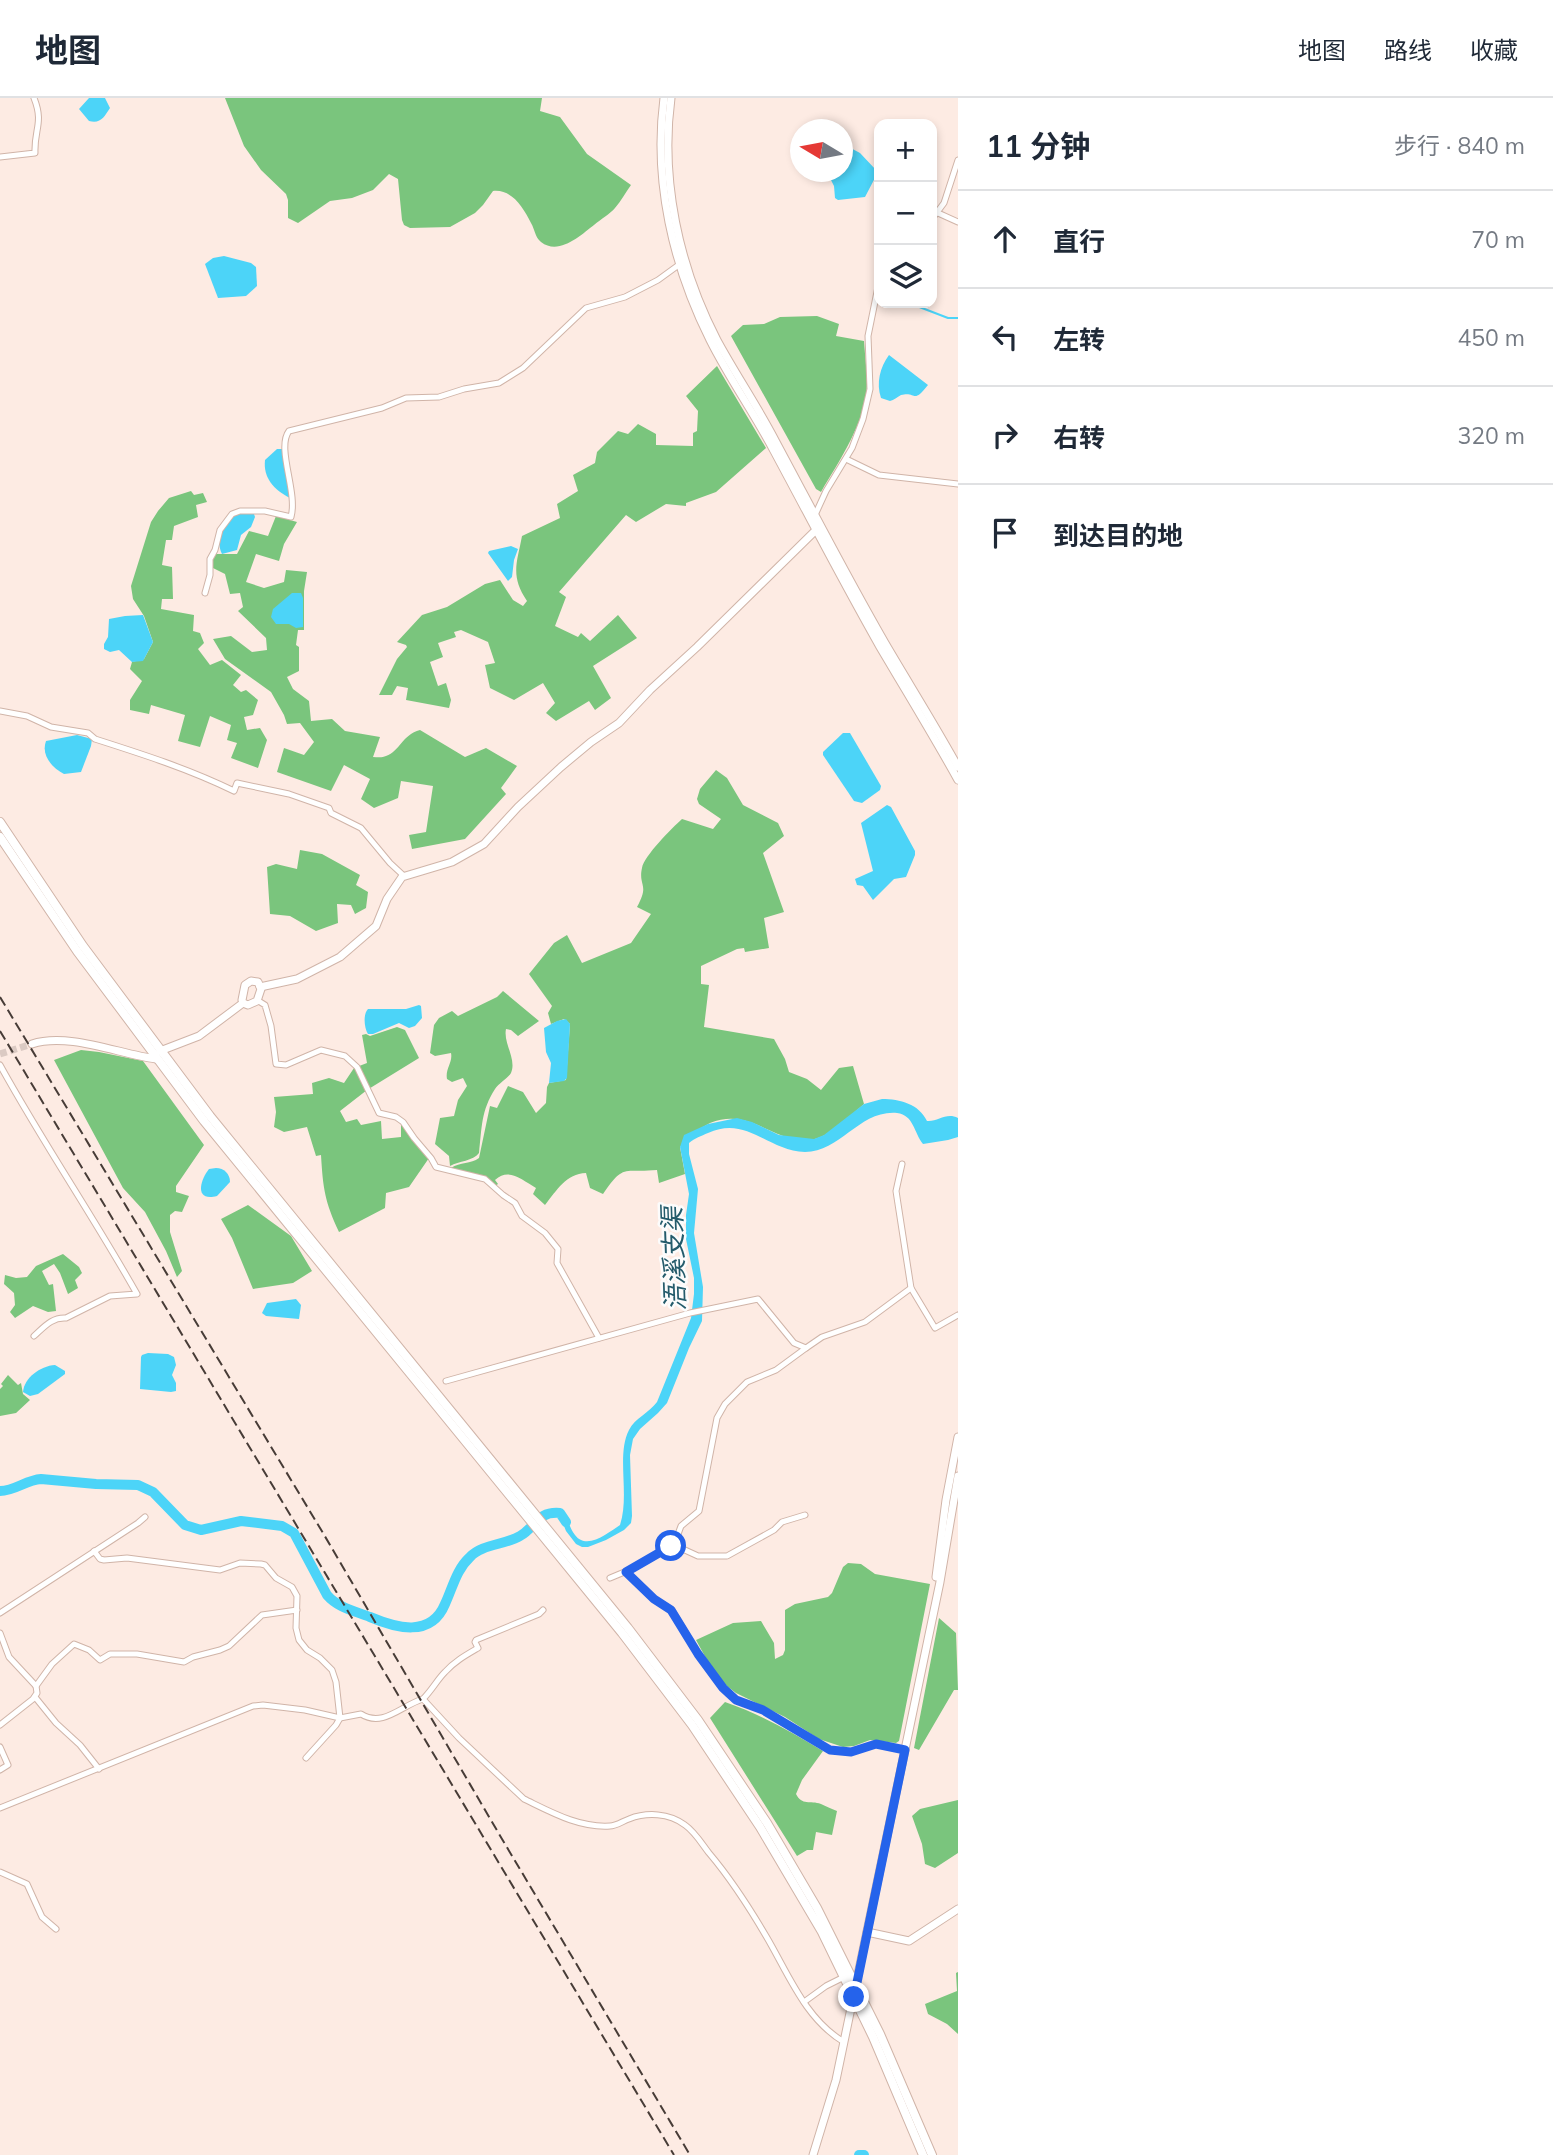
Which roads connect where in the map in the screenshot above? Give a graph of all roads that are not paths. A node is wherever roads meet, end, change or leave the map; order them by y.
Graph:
1 (34, 98) edge
2 (664, 98) edge
3 (671, 98) edge
4 (0, 157) edge
5 (958, 160) edge
6 (938, 213) joint
7 (958, 222) edge
8 (680, 264) junction
9 (874, 307) edge
10 (846, 459) junction
11 (958, 484) edge
12 (815, 515) junction
13 (816, 530) junction
14 (205, 593) dead end
15 (0, 711) edge
16 (958, 767) edge
17 (958, 780) edge
18 (0, 822) edge
19 (0, 837) edge
20 (404, 876) junction
21 (260, 987) junction
22 (257, 1000) junction
23 (243, 1003) junction
24 (32, 1044) tunnel mouth
25 (158, 1055) junction
26 (0, 1065) edge
27 (902, 1164) dead end
28 (911, 1288) junction
29 (958, 1315) edge
30 (34, 1336) dead end
31 (599, 1338) junction
32 (807, 1348) junction
33 (446, 1381) dead end
34 (958, 1437) edge
35 (958, 1476) edge
36 (957, 1490) edge
37 (805, 1516) dead end
38 (145, 1517) dead end
39 (545, 1533) junction
40 (674, 1545) junction
41 (94, 1551) junction
42 (626, 1572) junction
43 (610, 1578) dead end
44 (543, 1610) dead end
45 (297, 1611) junction
46 (932, 1612) junction
47 (0, 1613) edge
48 (0, 1633) edge
49 (36, 1686) junction
50 (35, 1697) junction
51 (423, 1699) junction
52 (340, 1718) junction
53 (0, 1725) edge
54 (0, 1747) edge
55 (905, 1750) junction
56 (306, 1758) dead end
57 (99, 1769) junction
58 (0, 1770) edge
59 (0, 1808) edge
60 (0, 1872) edge
61 (958, 1909) edge
62 (56, 1929) dead end
63 (867, 1932) junction
64 (844, 1977) junction
65 (856, 1984) junction
66 (854, 1997) junction
67 (804, 2002) junction
68 (844, 2042) junction
69 (814, 2155) edge
70 (923, 2155) edge
71 (932, 2155) edge

1 - 4 street
2 - 8 main road
3 - 12 main road
5 - 6 street
6 - 7 street
8 - 13 main road
8 - 14 street
9 - 10 street
10 - 11 street
10 - 12 street
12 - 16 main road
13 - 17 main road
13 - 20 main road
15 - 20 street
18 - 25 main road
19 - 25 main road
20 - 21 main road
21 - 22 main road
21 - 23 main road
22 - 23 main road
22 - 31 street
23 - 25 main road
24 - 25 main road
25 - 39 main road
26 - 30 street
27 - 28 street
28 - 29 street
28 - 32 street
31 - 32 street
31 - 33 street
32 - 40 street
34 - 46 main road
35 - 36 main road
36 - 46 main road
37 - 40 street
38 - 41 street
39 - 64 main road
39 - 65 main road
40 - 42 street
41 - 45 street
41 - 47 street
42 - 43 street
42 - 55 street
44 - 51 street
45 - 49 street
45 - 52 street
46 - 55 main road
48 - 49 street
49 - 50 street
50 - 53 street
50 - 57 street
51 - 52 street
51 - 67 street
52 - 56 street
52 - 57 street
54 - 58 street
55 - 63 main road
57 - 59 street
60 - 62 street
61 - 63 main road
63 - 65 main road
64 - 66 main road
64 - 67 street
65 - 66 main road
65 - 71 main road
66 - 68 main road
66 - 70 main road
67 - 68 street
68 - 69 main road

